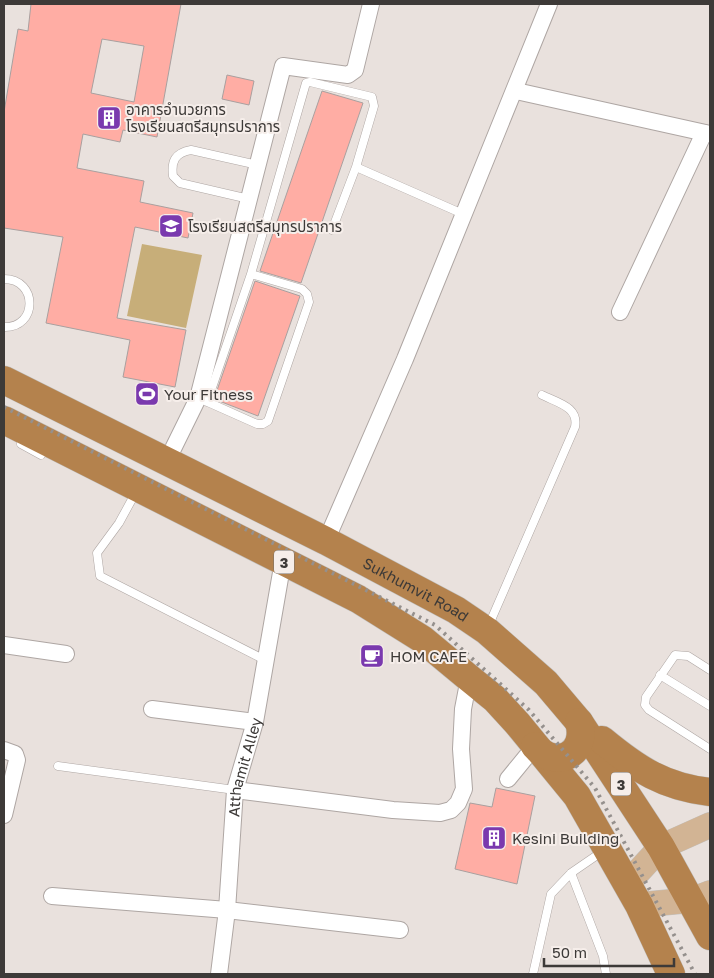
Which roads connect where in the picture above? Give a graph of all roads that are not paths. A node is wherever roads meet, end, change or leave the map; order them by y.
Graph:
1 (371, 4) edge
2 (549, 4) edge
3 (516, 91) junction
4 (707, 133) edge
5 (258, 166) junction
6 (356, 167) junction
7 (249, 200) junction
8 (463, 214) junction
9 (332, 230) dead end
10 (251, 274) junction
11 (4, 279) edge
12 (620, 312) dead end
13 (4, 327) edge
14 (4, 380) edge
15 (542, 395) dead end
16 (202, 400) junction
17 (8, 429) edge
18 (41, 455) dead end
19 (166, 463) junction
20 (138, 488) junction
21 (326, 541) junction
22 (283, 561) junction
23 (487, 630) junction
24 (4, 645) edge
25 (66, 654) dead end
26 (265, 660) junction
27 (710, 670) edge
28 (660, 675) junction
29 (469, 678) junction
30 (710, 706) edge
31 (152, 709) dead end
32 (255, 722) junction
33 (579, 722) junction
34 (535, 746) junction
35 (710, 749) edge
36 (4, 750) edge
37 (58, 766) dead end
38 (508, 779) dead end
39 (235, 790) junction
40 (710, 792) edge
41 (4, 815) edge
42 (710, 825) edge
43 (661, 847) junction
44 (608, 848) junction
45 (571, 873) junction
46 (633, 894) junction
47 (52, 896) dead end
48 (701, 896) edge
49 (227, 910) junction
50 (400, 930) dead end
51 (710, 936) edge
52 (219, 974) edge
53 (533, 974) edge
54 (606, 974) edge
55 (671, 974) edge

1 - 5 street
2 - 3 street
3 - 4 street
3 - 8 street
4 - 12 street
5 - 7 street
5 - 7 lane
6 - 8 lane
6 - 9 lane
6 - 10 lane
7 - 16 street
8 - 21 street
10 - 16 lane
10 - 16 lane
11 - 13 lane
14 - 19 highway, Sukhumvit Road / 3
15 - 23 lane
16 - 19 street
17 - 18 lane
17 - 20 highway, 3
19 - 21 highway, Sukhumvit Road / 3
20 - 22 highway, 3
20 - 26 lane
21 - 23 highway, Sukhumvit Road / 3
22 - 26 street, Atthamit Alley
22 - 29 highway, 3
23 - 33 highway, Sukhumvit Road / 3
24 - 25 street
26 - 32 street, Atthamit Alley
27 - 28 lane
28 - 30 lane
28 - 35 lane
29 - 34 highway, 3
29 - 39 street
31 - 32 street
32 - 39 street, Atthamit Alley
33 - 34 highway
33 - 40 highway
33 - 43 highway, Sukhumvit Road / 3
34 - 38 street
34 - 44 highway, 3
36 - 41 street
37 - 39 lane
39 - 49 street, Atthamit Alley
42 - 43 main road
43 - 46 main road
43 - 48 highway, Sukhumvit Road / 3
44 - 45 lane
44 - 46 highway, 3
45 - 53 lane
45 - 54 lane
46 - 48 main road
46 - 55 highway, 3
47 - 49 street
48 - 51 highway, Sukhumvit Road / 3
49 - 50 street
49 - 52 street, Atthamit Alley

